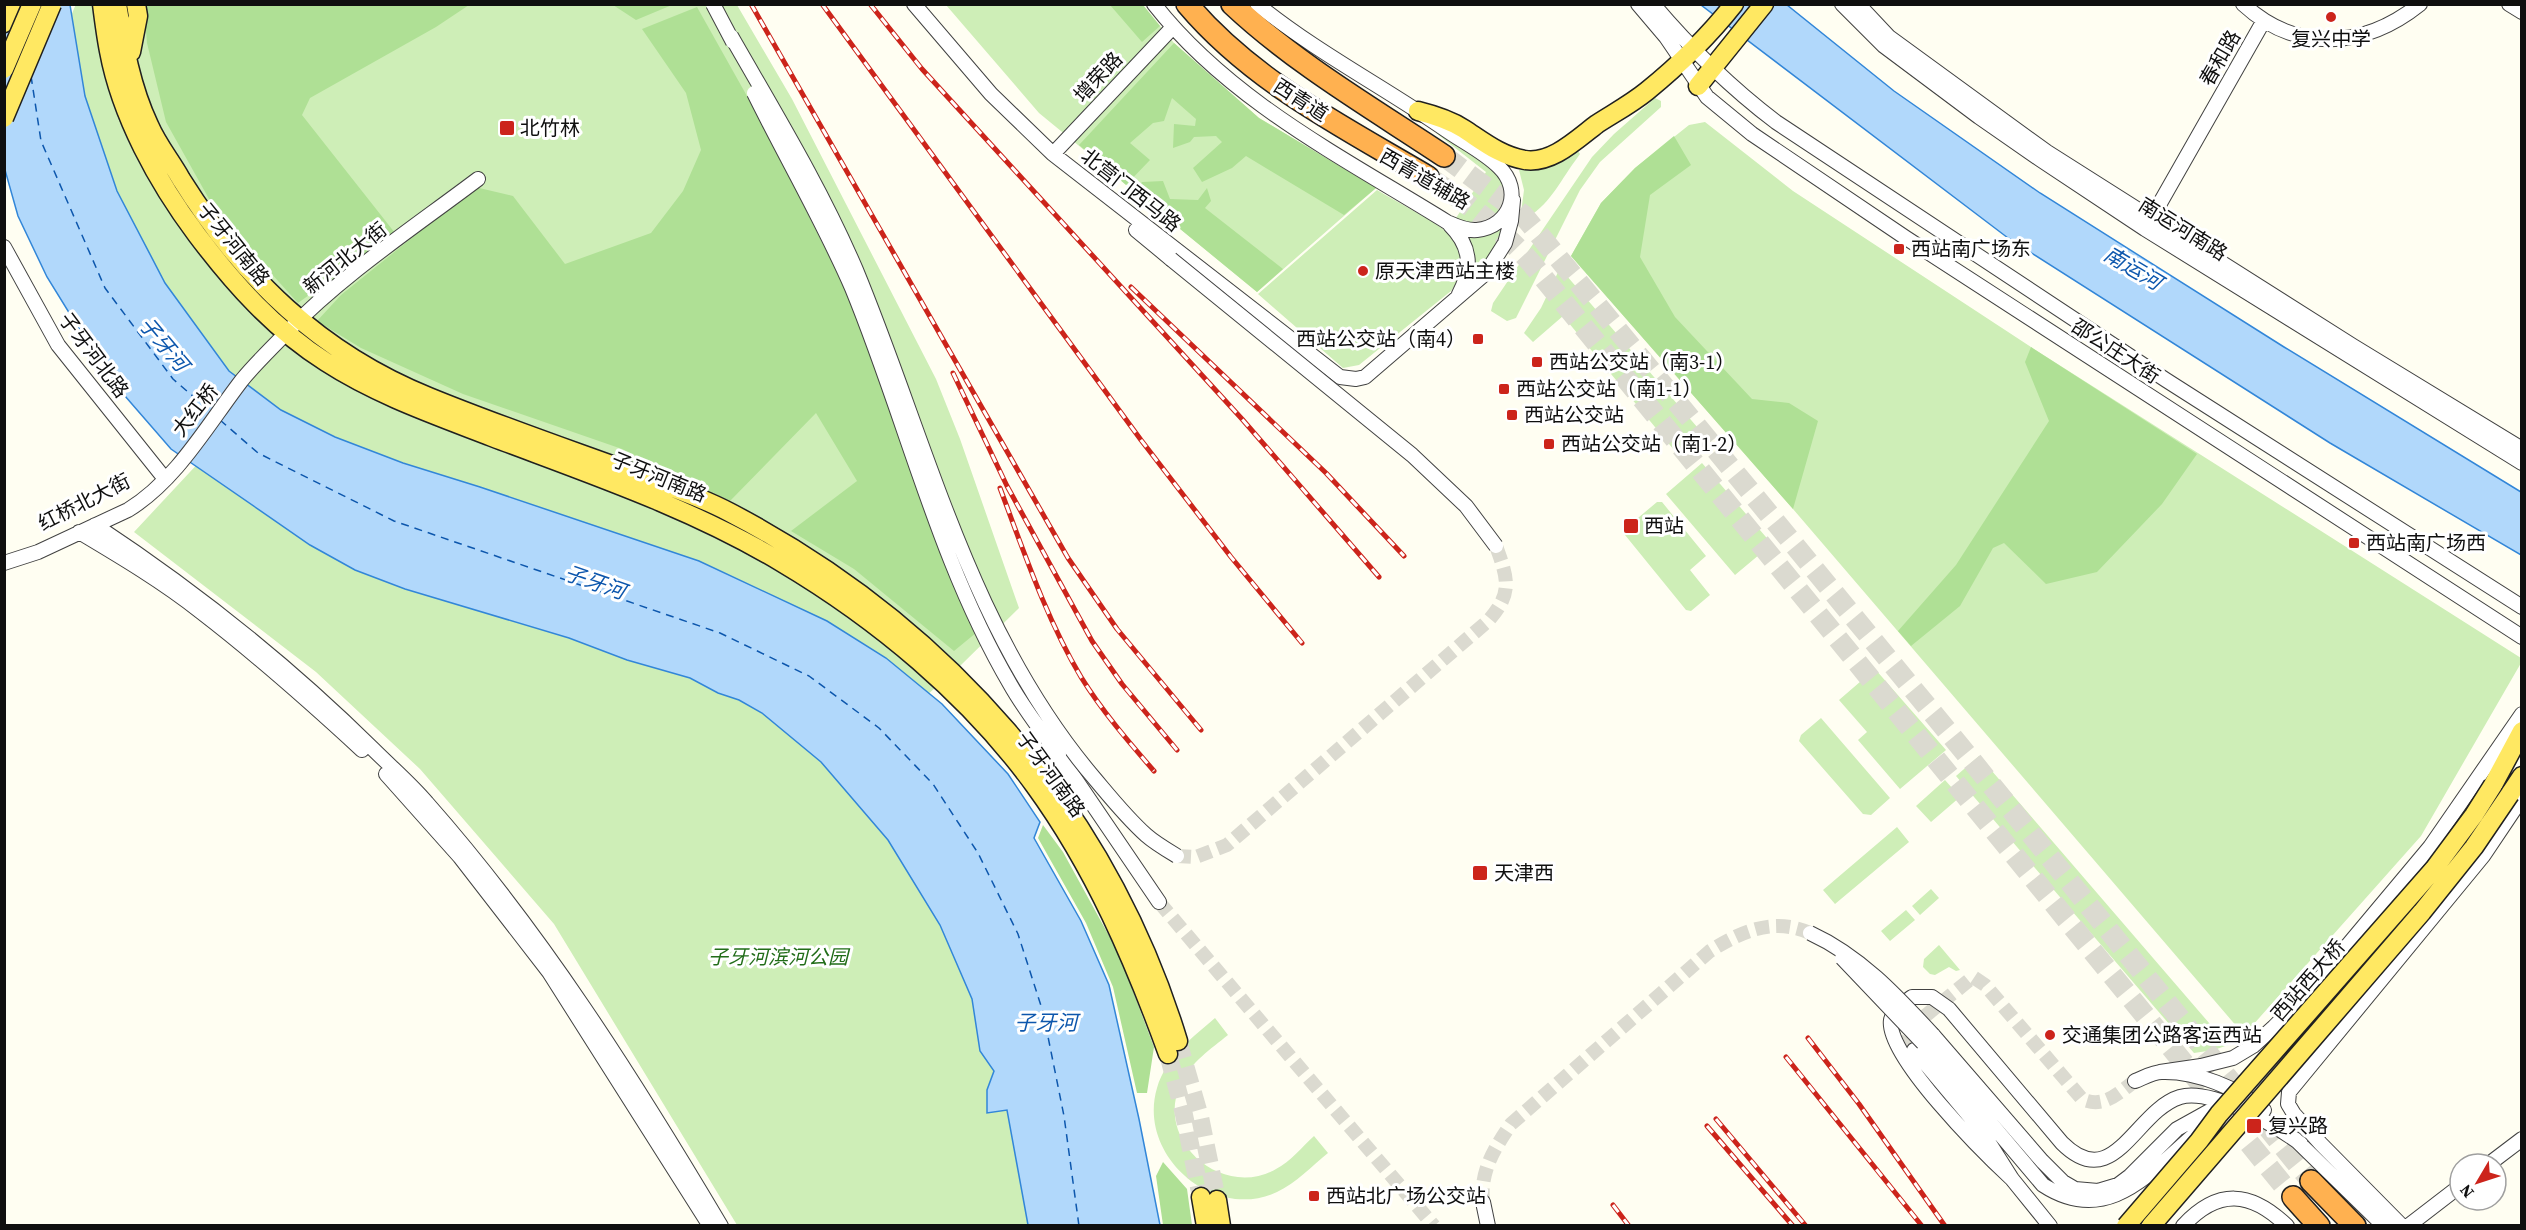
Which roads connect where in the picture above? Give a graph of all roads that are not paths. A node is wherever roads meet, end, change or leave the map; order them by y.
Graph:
1 (13, 4) edge
2 (32, 4) edge
3 (52, 4) edge
4 (102, 4) edge
5 (117, 4) edge
6 (136, 4) edge
7 (713, 4) edge
8 (914, 4) edge
9 (1154, 4) edge
10 (1187, 4) edge
11 (1232, 4) edge
12 (1257, 4) edge
13 (1266, 4) edge
14 (1638, 4) edge
15 (1653, 4) edge
16 (1734, 4) edge
17 (1764, 4) edge
18 (1842, 4) edge
19 (1858, 4) edge
20 (2243, 4) edge
21 (2420, 4) edge
22 (2509, 4) edge
23 (2522, 12) edge
24 (2264, 22) junction
25 (4, 23) edge
26 (1173, 27) junction
27 (1298, 34) junction
28 (731, 36) junction
29 (1687, 56) junction
30 (4, 69) edge
31 (1712, 70) junction
32 (129, 72) junction
33 (1698, 86) junction
34 (1418, 111) junction
35 (4, 118) edge
36 (1053, 154) junction
37 (1444, 156) tunnel mouth
38 (1070, 169) junction
39 (1428, 177) tunnel mouth
40 (478, 179) dead end
41 (1513, 200) junction
42 (1447, 222) junction
43 (2148, 223) junction
44 (4, 247) edge
45 (1455, 301) junction
46 (292, 327) junction
47 (245, 377) joint
48 (2522, 449) edge
49 (2522, 462) edge
50 (176, 467) joint
51 (165, 479) junction
52 (95, 525) junction
53 (79, 532) junction
54 (1496, 546) tunnel mouth
55 (4, 563) edge
56 (2522, 607) edge
57 (2522, 637) edge
58 (2522, 714) edge
59 (2522, 731) edge
60 (2522, 776) edge
61 (2516, 796) edge
62 (1177, 856) tunnel mouth
63 (1159, 902) tunnel mouth
64 (2274, 1027) junction
65 (1173, 1048) tunnel mouth
66 (1914, 1050) tunnel mouth
67 (2314, 1059) junction
68 (2160, 1072) junction
69 (2135, 1081) tunnel mouth
70 (2234, 1092) junction
71 (2221, 1109) junction
72 (2522, 1139) edge
73 (2301, 1144) junction
74 (2505, 1152) edge
75 (2012, 1179) junction
76 (2311, 1181) tunnel mouth
77 (2448, 1195) edge
78 (2293, 1197) tunnel mouth
79 (1483, 1202) tunnel mouth
80 (710, 1226) edge
81 (721, 1226) edge
82 (1206, 1226) edge
83 (1221, 1226) edge
84 (1488, 1226) edge
85 (2050, 1226) edge
86 (2126, 1226) edge
87 (2151, 1226) edge
88 (2183, 1226) edge
89 (2287, 1226) edge
90 (2319, 1226) edge
91 (2355, 1226) edge
92 (2384, 1226) edge
93 (2402, 1226) edge
94 (2408, 1226) edge

1 - 25 main road
2 - 30 main road, bridge
3 - 35 main road, bridge
4 - 46 main road, 子牙河南路
5 - 32 main road, 子牙河南路
6 - 32 main road
7 - 28 street, bridge
8 - 36 street, 北营门西马路
9 - 26 street, 西青道辅路
10 - 39 highway, 西青道
11 - 37 highway, 西青道
12 - 27 street
13 - 27 street
14 - 29 street
15 - 29 street
16 - 29 main road
17 - 31 main road
18 - 43 street, 南运河南路
19 - 43 street, 南运河南路
20 - 24 street
21 - 24 street, 春和路
22 - 23 street
24 - 43 street, 春和路
26 - 36 street, 增荣路
26 - 42 street, 西青道辅路
27 - 34 street
28 - 62 street, bridge
28 - 63 street, bridge
29 - 31 street, 邵公庄大街
29 - 33 street, 邵公庄大街
29 - 34 main road
31 - 33 main road
31 - 56 street, 邵公庄大街
32 - 46 main road, 子牙河南路
33 - 57 street, 邵公庄大街
34 - 41 street
36 - 38 street, 北营门西马路
38 - 45 street, 北营门西马路
38 - 54 street, bridge
40 - 46 street, 新河北大街
41 - 42 street, 西青道辅路
41 - 45 street
42 - 45 street
43 - 48 street, 南运河南路
43 - 49 street, 南运河南路
44 - 51 street, 子牙河北路
46 - 47 street, 新河北大街
46 - 65 main road, 子牙河南路
47 - 50 street, 大红桥
50 - 51 street, 红桥北大街
51 - 52 street, 红桥北大街
52 - 53 street, 红桥北大街
52 - 81 street
53 - 55 street, 红桥北大街
53 - 80 street
58 - 64 street
59 - 71 main road, 西站西大桥, bridge
60 - 61 main road
61 - 67 street
61 - 87 main road, 西站西大桥, bridge
64 - 67 street
64 - 68 street
66 - 75 street
67 - 93 street
68 - 69 street
68 - 70 street
70 - 71 street
70 - 73 street
71 - 71 street, bridge
71 - 73 street
71 - 75 street
71 - 86 main road, 西站西大桥, bridge
72 - 74 street
73 - 92 street
75 - 85 street
76 - 91 highway
77 - 94 street
78 - 90 highway
79 - 84 street
82 - 83 main road
88 - 89 street

